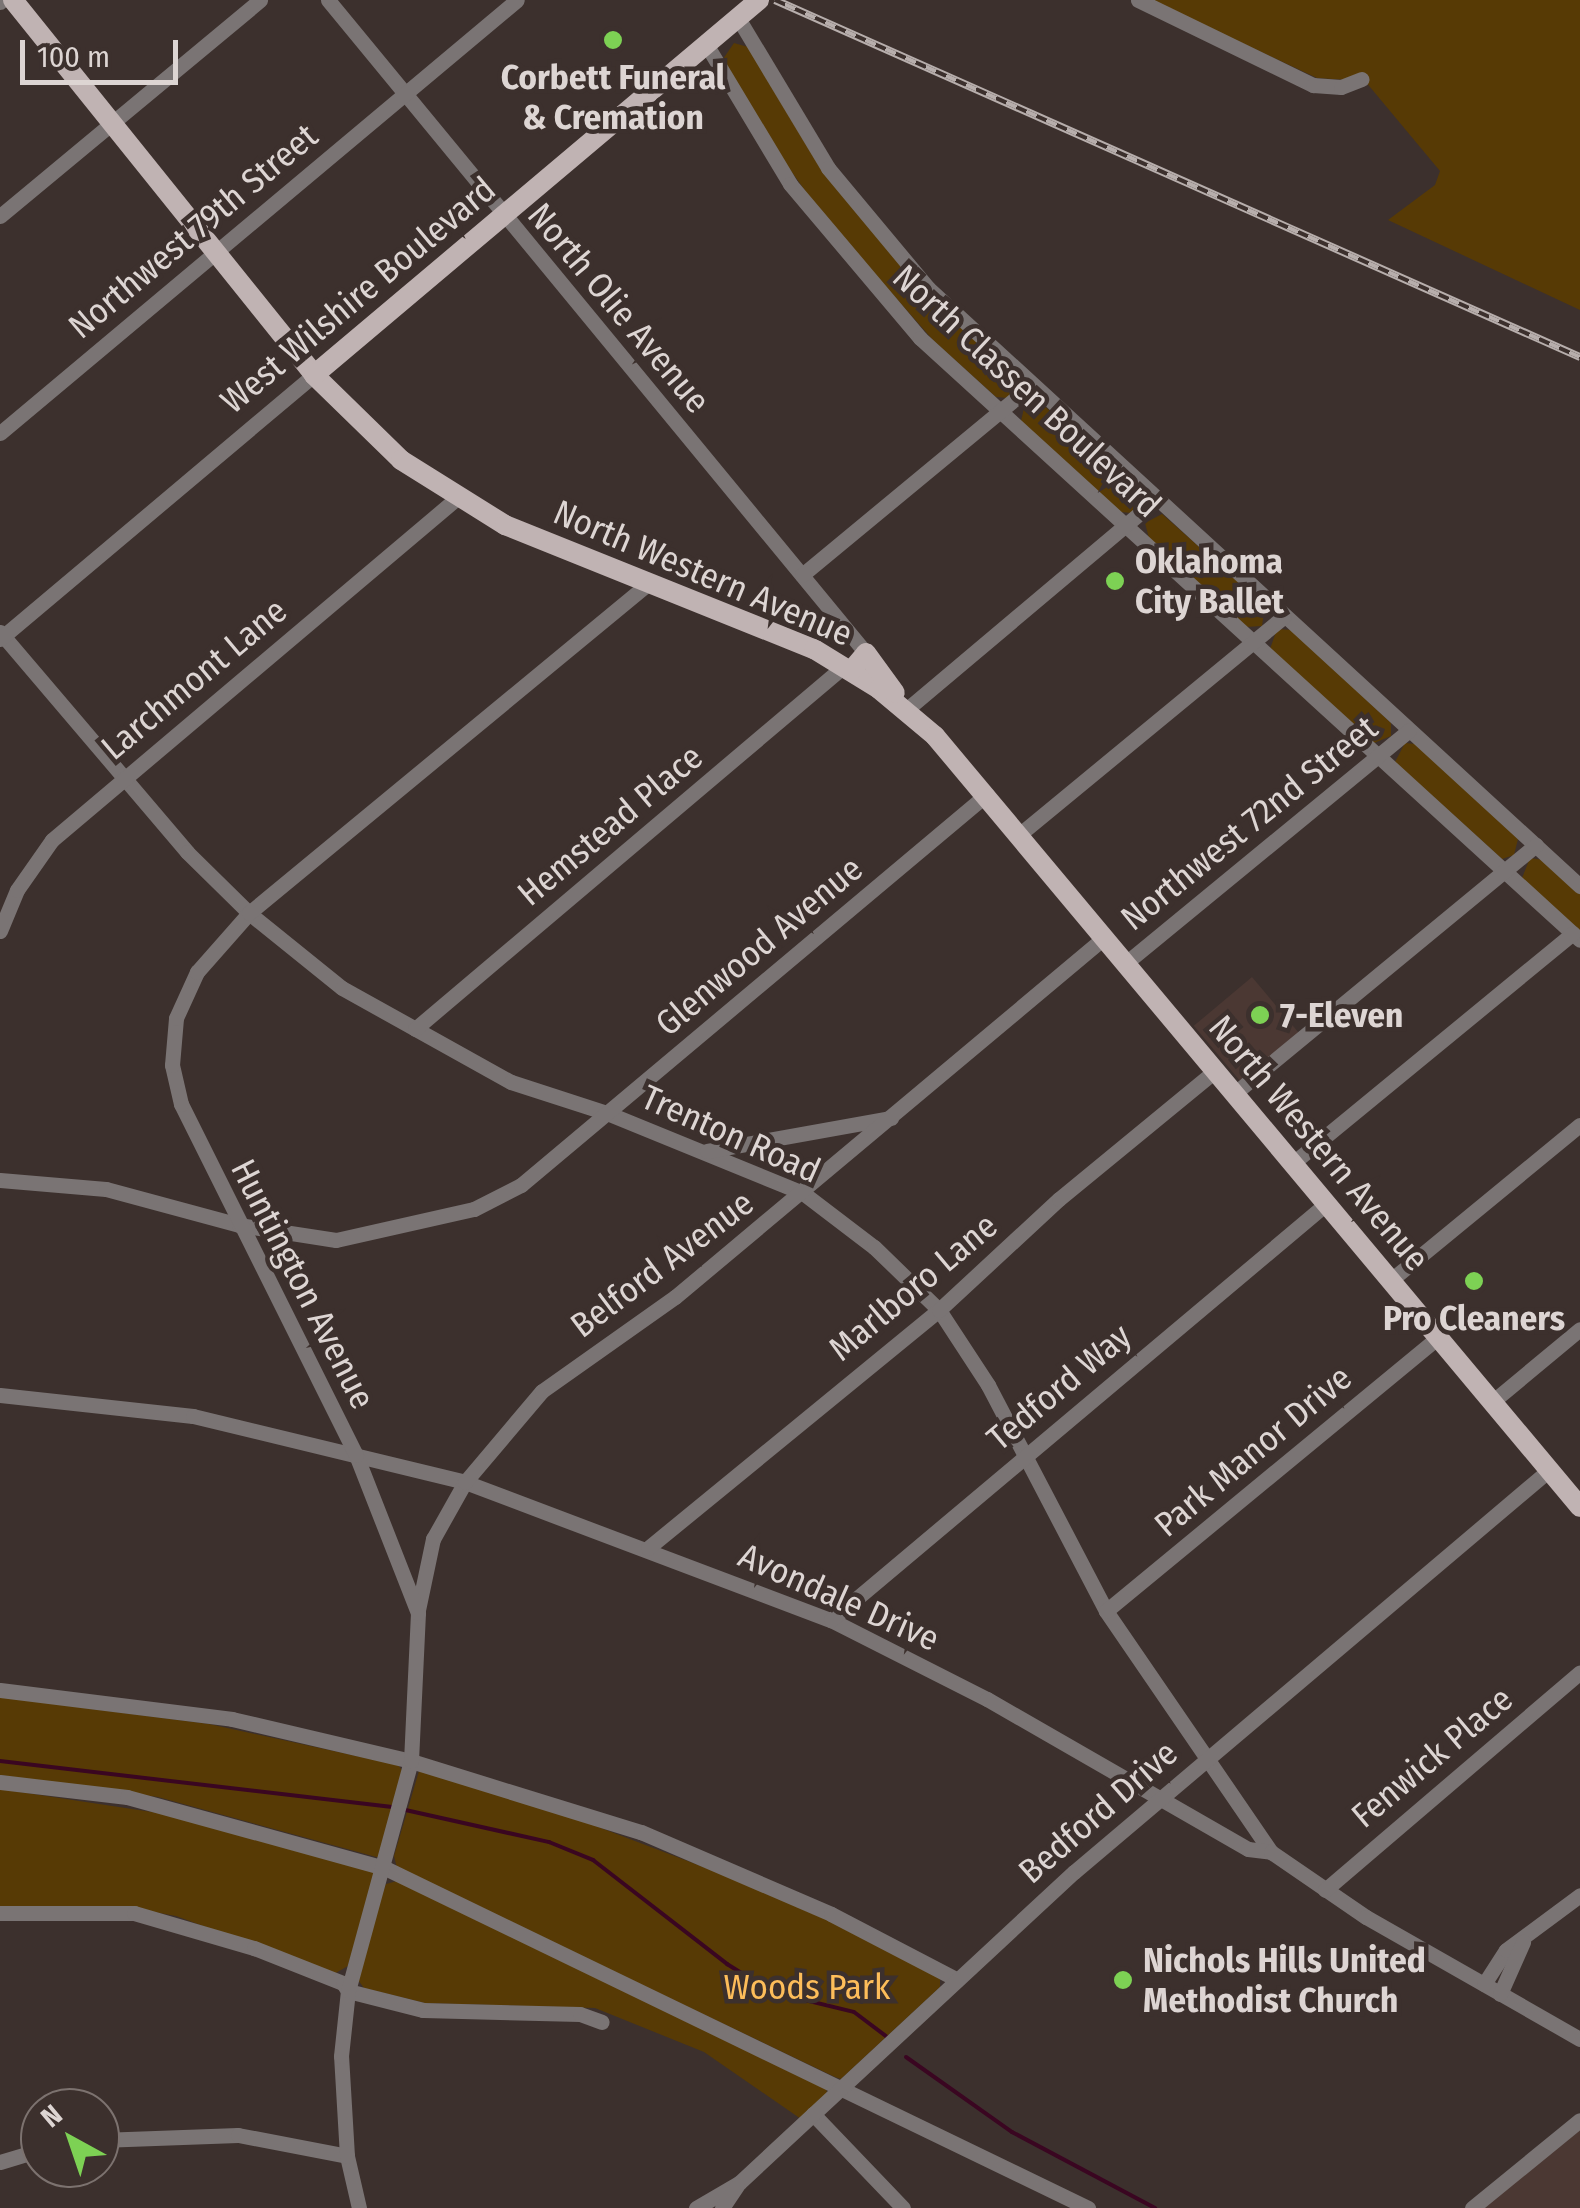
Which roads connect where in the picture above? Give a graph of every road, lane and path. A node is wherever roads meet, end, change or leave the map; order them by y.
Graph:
1 (13, 0) edge
2 (260, 0) edge
3 (328, 0) edge
4 (517, 0) edge
5 (758, 0) edge
6 (1138, 0) edge
7 (738, 18) junction
8 (706, 44) junction
9 (1362, 79) dead end
10 (405, 94) junction
11 (112, 122) junction
12 (0, 216) edge
13 (502, 216) junction
14 (214, 250) junction
15 (314, 375) junction
16 (1032, 386) junction
17 (1000, 412) junction
18 (0, 433) edge
19 (457, 498) junction
20 (1156, 499) junction
21 (1125, 525) junction
22 (802, 575) junction
23 (650, 582) junction
24 (1284, 616) junction
25 (1, 636) edge
26 (1253, 642) junction
27 (866, 653) junction
28 (848, 668) junction
29 (906, 710) junction
30 (1409, 730) junction
31 (1378, 756) junction
32 (124, 778) junction
33 (986, 794) junction
34 (1020, 834) junction
35 (1536, 845) junction
36 (1504, 871) junction
37 (1580, 886) edge
38 (249, 914) junction
39 (0, 930) edge
40 (1576, 936) edge
41 (1105, 937) junction
42 (1126, 962) junction
43 (415, 1029) junction
44 (1216, 1070) junction
45 (1235, 1093) junction
46 (607, 1113) junction
47 (892, 1117) junction
48 (1580, 1125) edge
49 (704, 1152) junction
50 (1293, 1163) junction
51 (0, 1180) edge
52 (804, 1193) junction
53 (1327, 1203) junction
54 (238, 1225) junction
55 (1391, 1280) junction
56 (938, 1310) junction
57 (1580, 1329) edge
58 (1438, 1337) junction
59 (0, 1395) edge
60 (1492, 1402) junction
61 (1025, 1454) junction
62 (356, 1455) junction
63 (1549, 1470) junction
64 (465, 1482) junction
65 (1580, 1507) edge
66 (648, 1548) junction
67 (1106, 1611) junction
68 (418, 1613) junction
69 (830, 1620) junction
70 (1580, 1672) edge
71 (0, 1690) edge
72 (411, 1760) junction
73 (1204, 1760) junction
74 (0, 1782) edge
75 (1159, 1798) junction
76 (1272, 1852) junction
77 (385, 1868) junction
78 (1325, 1890) junction
79 (1580, 1895) edge
80 (0, 1913) edge
81 (1522, 1942) junction
82 (956, 1979) junction
83 (1484, 1984) junction
84 (348, 1992) junction
85 (1500, 1994) junction
86 (602, 2022) dead end
87 (1580, 2038) edge
88 (842, 2088) junction
89 (813, 2114) junction
90 (1580, 2120) edge
91 (120, 2139) edge
92 (346, 2156) junction
93 (739, 2183) junction
94 (359, 2208) edge
95 (696, 2208) edge
96 (722, 2208) edge
97 (903, 2208) edge
98 (1088, 2208) edge
99 (1472, 2208) edge

1 - 11 main road, North Western Avenue
2 - 11 street
3 - 10 street, North Olie Avenue
4 - 10 street, Northwest 79th Street
5 - 7 main road, West Wilshire Boulevard
6 - 9 street
7 - 8 main road, West Wilshire Boulevard
7 - 16 street, North Classen Boulevard
8 - 13 main road, West Wilshire Boulevard
8 - 17 street, North Classen Boulevard
10 - 13 street, North Olie Avenue
10 - 14 street, Northwest 79th Street
11 - 12 street
11 - 14 main road, North Western Avenue
13 - 15 main road, West Wilshire Boulevard
13 - 22 street, North Olie Avenue
14 - 15 main road, North Western Avenue
14 - 18 street, Northwest 79th Street
15 - 19 main road, North Western Avenue
15 - 25 street, West Wilshire Boulevard
16 - 17 street
16 - 20 street, North Classen Boulevard
17 - 21 street, North Classen Boulevard
17 - 22 street
19 - 23 main road, North Western Avenue
19 - 32 street, Larchmont Lane
20 - 21 street
20 - 24 street, North Classen Boulevard
21 - 26 street, North Classen Boulevard
21 - 29 street
22 - 27 street, North Olie Avenue
23 - 28 main road, North Western Avenue
23 - 38 street, Huntington Avenue
24 - 26 street
24 - 30 street, North Classen Boulevard
25 - 32 street, Trenton Road
26 - 31 street, North Classen Boulevard
26 - 34 street
27 - 28 main road
27 - 29 main road
28 - 29 main road, North Western Avenue
28 - 43 street, Hemstead Place
29 - 33 main road, North Western Avenue
30 - 31 street, Northwest 72nd Street
30 - 35 street, North Classen Boulevard
31 - 36 street, North Classen Boulevard
31 - 42 street, Northwest 72nd Street
32 - 38 street, Trenton Road
32 - 39 street, Larchmont Lane
33 - 34 main road, North Western Avenue
33 - 46 street, Glenwood Avenue
34 - 41 main road, North Western Avenue
35 - 36 street
35 - 37 street, North Classen Boulevard
36 - 40 street, North Classen Boulevard
36 - 45 street
38 - 43 street, Trenton Road
38 - 54 street, Huntington Avenue
40 - 50 street
41 - 42 main road, North Western Avenue
41 - 47 street, Belford Avenue
42 - 44 main road, North Western Avenue
43 - 46 street, Trenton Road
44 - 45 main road, North Western Avenue
44 - 56 street, Marlboro Lane
45 - 50 main road, North Western Avenue
46 - 49 street, Trenton Road
46 - 54 street, Glenwood Avenue
47 - 49 street
47 - 52 street, Belford Avenue
48 - 55 street
49 - 52 street, Trenton Road
50 - 53 main road, North Western Avenue
51 - 54 street, Glenwood Avenue
52 - 56 street, Trenton Road
52 - 64 street, Belford Avenue
53 - 55 main road, North Western Avenue
53 - 61 street, Tedford Way
54 - 62 street, Huntington Avenue
55 - 58 main road, North Western Avenue
56 - 61 street, Trenton Road
56 - 66 street, Marlboro Lane
57 - 60 street
58 - 60 main road, North Western Avenue
58 - 67 street, Park Manor Drive
59 - 62 street, Avondale Drive
60 - 63 main road, North Western Avenue
61 - 67 street, Trenton Road
61 - 69 street, Tedford Way
62 - 64 street, Avondale Drive
62 - 68 street, Huntington Avenue
63 - 65 main road, North Western Avenue
63 - 73 street, Bedford Drive
64 - 66 street, Avondale Drive
64 - 68 street, Belford Avenue
66 - 69 street, Avondale Drive
67 - 73 street, Trenton Road
68 - 72 street, Huntington Avenue
69 - 75 street, Avondale Drive
70 - 78 street, Fenwick Place
71 - 72 street
72 - 77 street, Huntington Avenue
72 - 82 street
73 - 75 street, Bedford Drive
73 - 76 street, Trenton Road
74 - 77 street
75 - 76 street, Avondale Drive
75 - 82 street, Bedford Drive
76 - 78 street, Avondale Drive
77 - 84 street, Huntington Avenue
77 - 88 street
78 - 83 street, Avondale Drive
79 - 81 street
80 - 84 street
81 - 83 street
81 - 85 street
82 - 88 street, Bedford Drive
83 - 85 street, Avondale Drive
84 - 86 street
84 - 92 street, Huntington Avenue
85 - 87 street, Avondale Drive
88 - 89 street, Bedford Drive
88 - 98 street
89 - 93 street, Bedford Drive
89 - 97 street
90 - 99 street
91 - 92 street
92 - 94 street, Huntington Avenue
93 - 95 street, Bedford Drive
93 - 96 street

